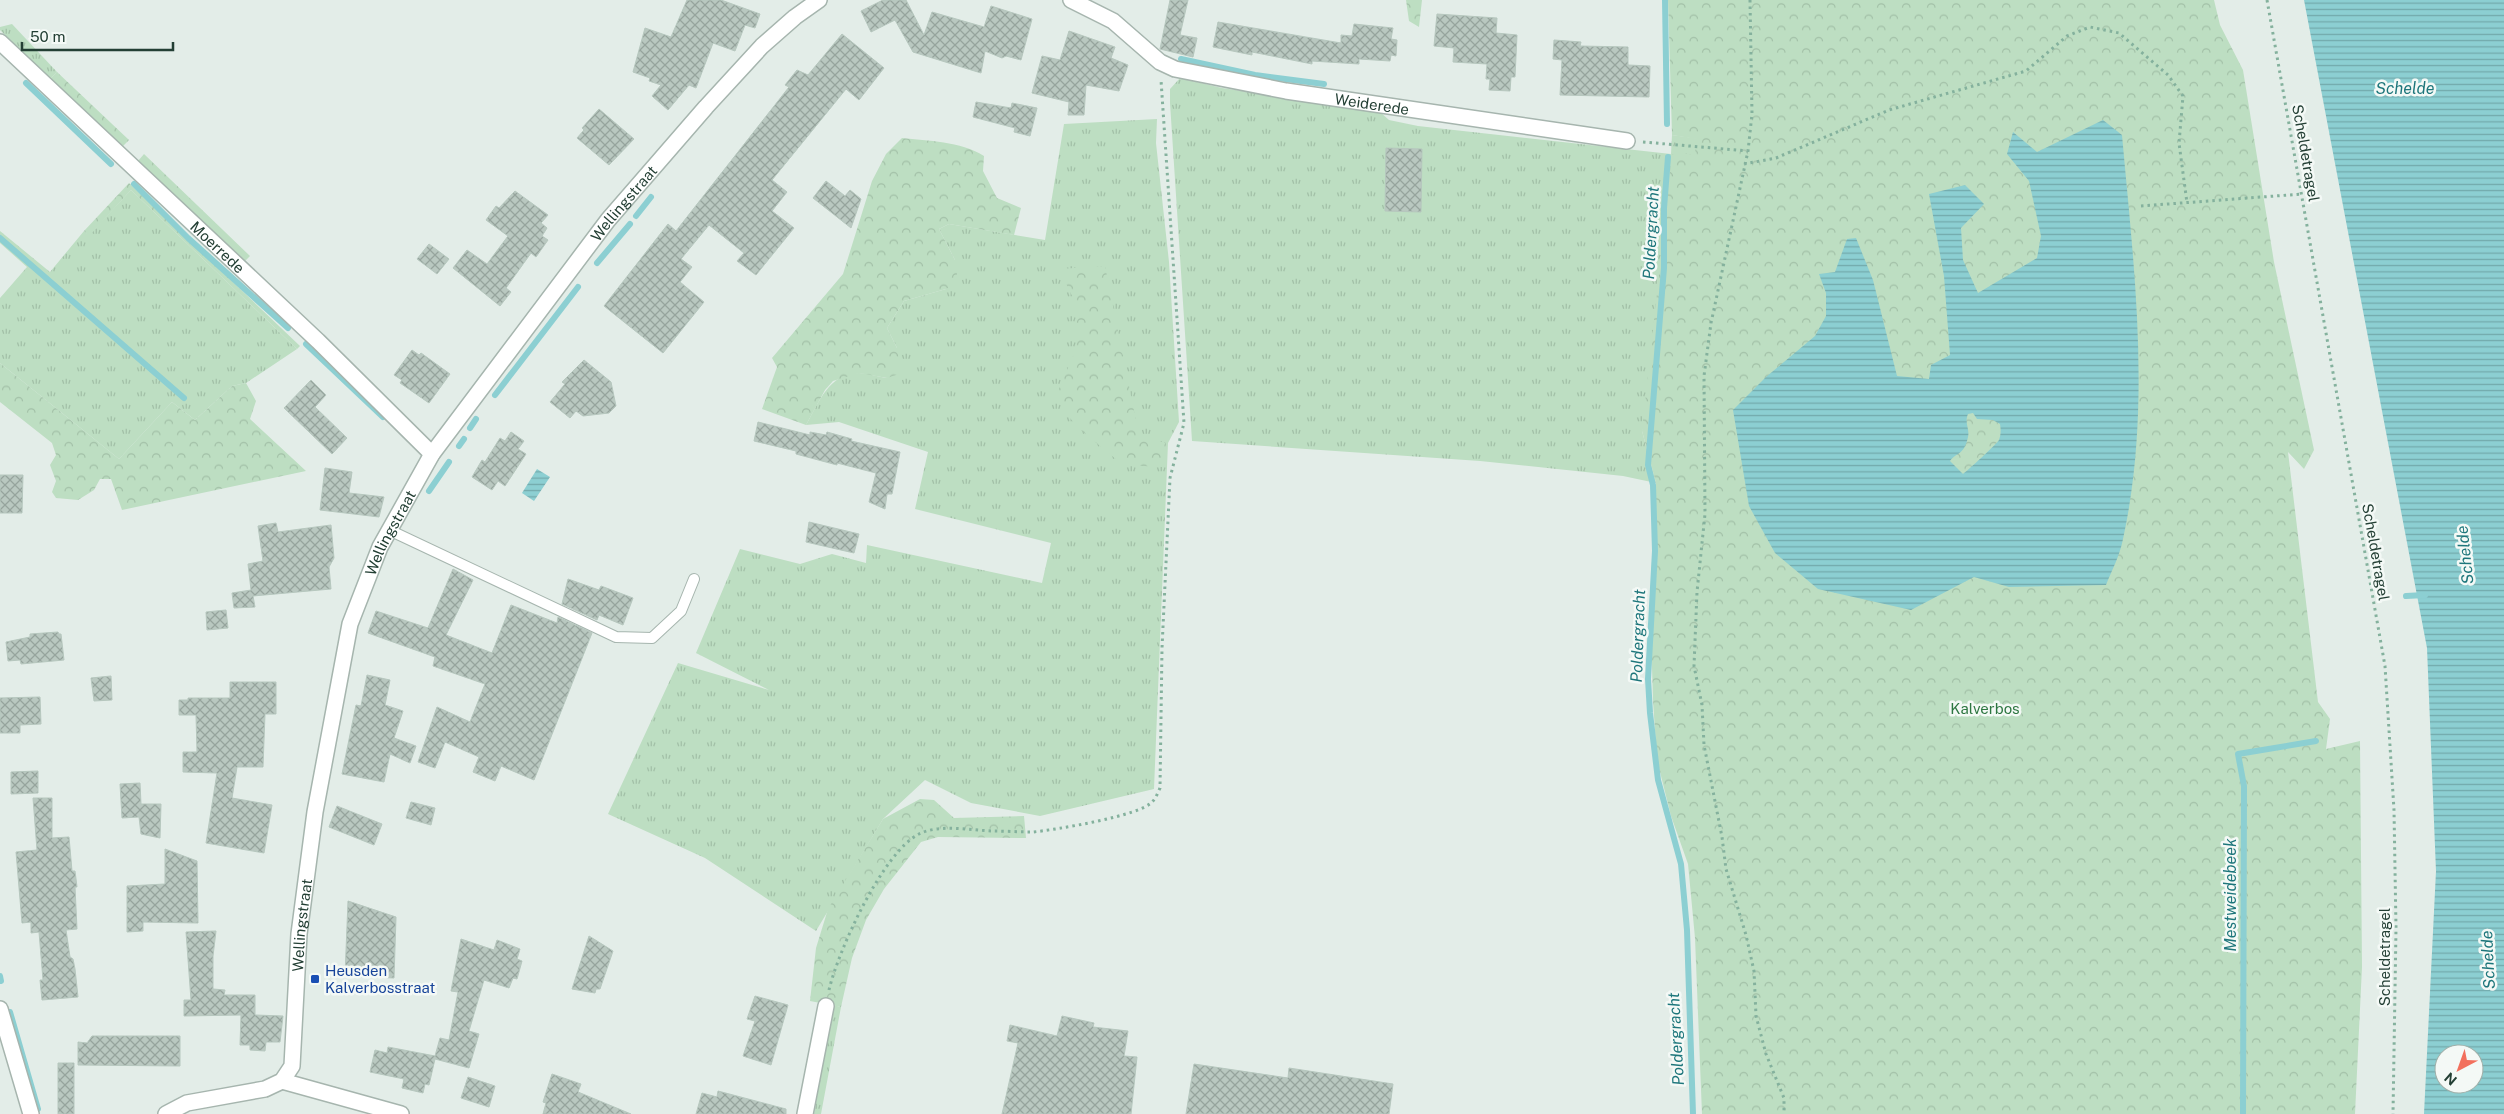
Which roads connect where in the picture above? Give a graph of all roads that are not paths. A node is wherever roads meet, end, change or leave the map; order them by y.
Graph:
1 (819, 0) edge
2 (1071, 0) edge
3 (0, 42) edge
4 (1628, 141) road end
5 (432, 454) junction
6 (389, 530) junction
7 (694, 578) dead end
8 (826, 1006) road end
9 (0, 1009) edge
10 (282, 1081) junction
11 (31, 1114) edge
12 (166, 1114) edge
13 (401, 1114) edge
14 (805, 1114) edge

1 - 5 street, Wellingstraat
2 - 4 street, Weiderede
3 - 5 street, Moerrede
5 - 6 street, Wellingstraat
6 - 7 lane
6 - 10 street, Wellingstraat
8 - 14 street
9 - 11 street
10 - 12 street
10 - 13 street

